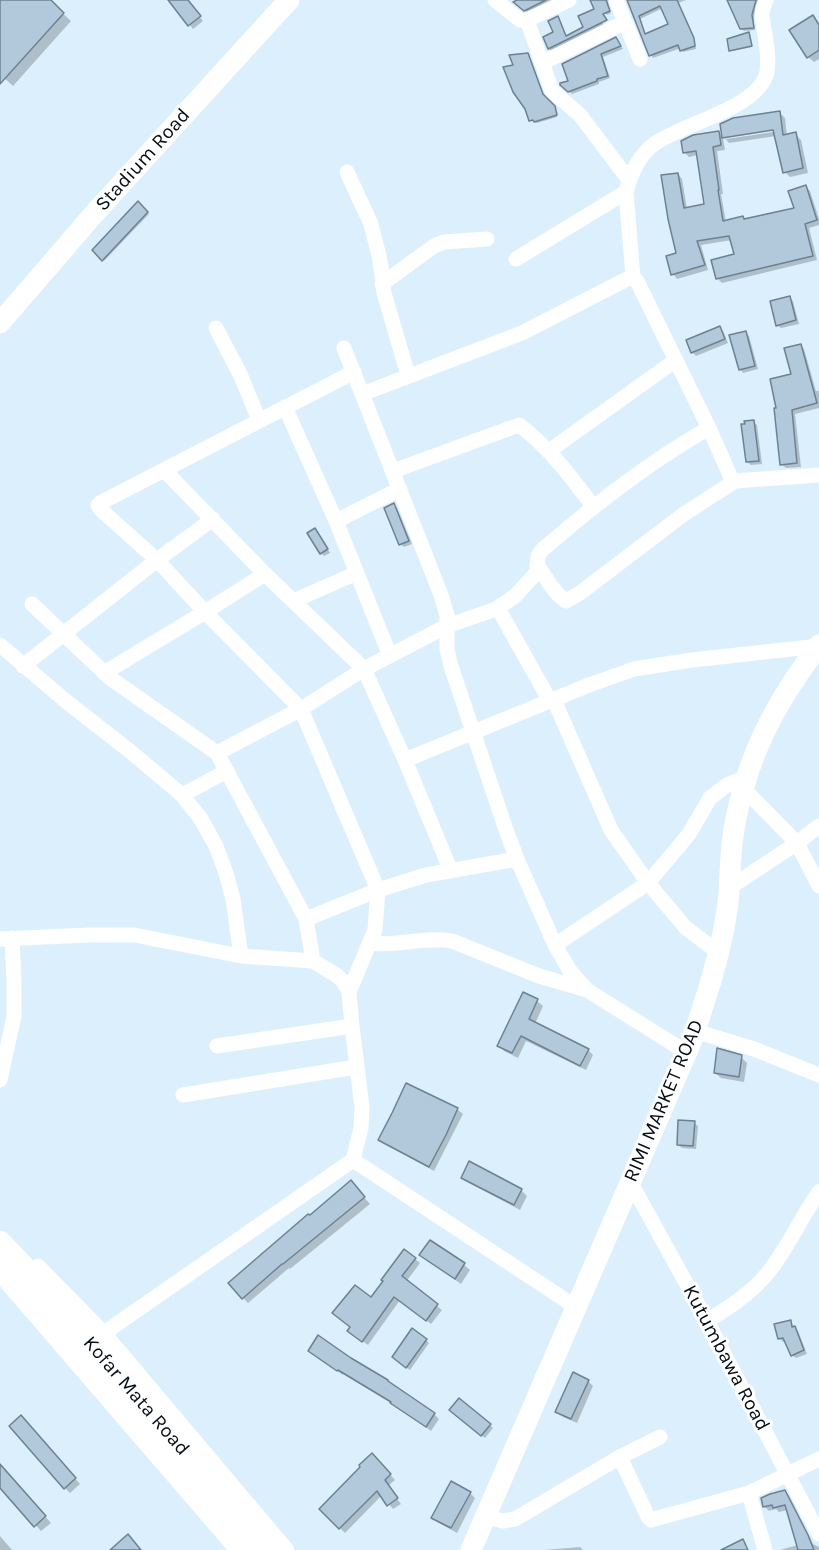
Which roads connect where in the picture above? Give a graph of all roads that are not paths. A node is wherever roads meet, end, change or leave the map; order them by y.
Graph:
1 (289, 0) edge
2 (495, 0) edge
3 (569, 0) edge
4 (616, 0) edge
5 (766, 0) edge
6 (527, 20) junction
7 (625, 22) junction
8 (640, 59) dead end
9 (542, 63) junction
10 (347, 172) dead end
11 (628, 186) junction
12 (487, 239) dead end
13 (516, 259) dead end
14 (633, 277) junction
15 (382, 284) junction
16 (0, 322) edge
17 (216, 328) dead end
18 (344, 348) dead end
19 (676, 360) junction
20 (354, 372) junction
21 (408, 375) junction
22 (362, 394) junction
23 (285, 407) junction
24 (259, 420) junction
25 (709, 428) junction
26 (549, 451) junction
27 (164, 470) junction
28 (393, 471) junction
29 (819, 475) edge
30 (735, 481) junction
31 (400, 489) junction
32 (593, 506) junction
33 (213, 519) junction
34 (336, 521) junction
35 (157, 560) junction
36 (537, 565) junction
37 (357, 573) junction
38 (265, 574) junction
39 (293, 601) junction
40 (32, 603) dead end
41 (496, 609) junction
42 (205, 612) junction
43 (447, 627) junction
44 (64, 634) junction
45 (0, 645) edge
46 (819, 645) edge
47 (390, 656) junction
48 (23, 666) junction
49 (364, 669) junction
50 (104, 673) junction
51 (552, 701) junction
52 (301, 709) junction
53 (473, 732) junction
54 (217, 753) junction
55 (405, 760) junction
56 (227, 771) junction
57 (745, 782) junction
58 (182, 795) junction
59 (819, 826) edge
60 (797, 843) junction
61 (517, 859) junction
62 (451, 871) junction
63 (648, 883) junction
64 (819, 886) edge
65 (729, 888) junction
66 (378, 890) junction
67 (306, 919) junction
68 (6, 938) edge
69 (370, 943) junction
70 (555, 945) junction
71 (718, 952) junction
72 (241, 956) junction
73 (313, 961) junction
74 (587, 990) junction
75 (349, 992) junction
76 (352, 1026) junction
77 (695, 1031) junction
78 (217, 1046) dead end
79 (686, 1052) junction
80 (356, 1067) junction
81 (819, 1075) edge
82 (0, 1080) edge
83 (183, 1095) dead end
84 (353, 1161) junction
85 (631, 1183) junction
86 (819, 1192) edge
87 (1, 1257) edge
88 (34, 1293) junction
89 (576, 1307) junction
90 (706, 1321) junction
91 (104, 1333) junction
92 (660, 1437) dead end
93 (620, 1457) junction
94 (819, 1459) edge
95 (787, 1474) junction
96 (749, 1493) junction
97 (485, 1516) junction
98 (819, 1534) edge
99 (231, 1550) edge
100 (243, 1550) edge
101 (269, 1550) edge
102 (287, 1550) edge
103 (471, 1550) edge
104 (765, 1550) edge

1 - 16 street, Stadium Road
2 - 6 street
3 - 6 street
4 - 7 street
5 - 11 street
6 - 9 street
7 - 8 street
7 - 9 street
9 - 11 street
10 - 15 street
11 - 13 street
11 - 14 street
12 - 15 street
14 - 19 street
14 - 21 street
15 - 21 street
17 - 24 street
18 - 20 street
19 - 25 street
19 - 26 street
20 - 22 street
20 - 23 street
21 - 22 street
22 - 28 street
23 - 24 street
23 - 34 street
24 - 27 street
25 - 30 street
25 - 32 street
26 - 28 street
26 - 32 street
27 - 33 street
27 - 35 street
28 - 31 street
29 - 30 street
30 - 36 street
31 - 34 street
31 - 43 street
32 - 36 street
33 - 35 street
33 - 38 street
34 - 37 street
35 - 42 street
35 - 44 street
36 - 41 street
37 - 39 street
37 - 47 street
38 - 39 street
38 - 42 street
39 - 49 street
40 - 44 street
41 - 43 street
41 - 51 street
42 - 50 street
42 - 52 street
43 - 47 street
43 - 53 street
44 - 48 street
44 - 50 street
45 - 48 street
46 - 51 street
46 - 57 street, RIMI MARKET ROAD
47 - 49 street
48 - 58 street
49 - 52 street
49 - 55 street
50 - 54 street
51 - 53 street
51 - 63 street
52 - 54 street
52 - 66 street
53 - 55 street
53 - 61 street
54 - 56 street
55 - 62 street
56 - 58 street
56 - 67 street
57 - 60 street
57 - 63 street
57 - 65 street, RIMI MARKET ROAD
58 - 72 street
59 - 60 street
60 - 64 street
60 - 65 street
61 - 62 street
61 - 70 street
62 - 66 street
63 - 70 street
63 - 71 street
65 - 71 street, RIMI MARKET ROAD
66 - 67 street
66 - 69 street
67 - 73 street
68 - 72 street
68 - 82 street
69 - 74 street
69 - 75 street
70 - 74 street
71 - 77 street, RIMI MARKET ROAD
72 - 73 street
73 - 75 street
74 - 79 street
75 - 76 street
76 - 78 street
76 - 80 street
77 - 79 street, RIMI MARKET ROAD
77 - 81 street
79 - 85 street, RIMI MARKET ROAD
80 - 83 street
80 - 84 street
84 - 89 street
84 - 91 street
85 - 89 street, RIMI MARKET ROAD
85 - 90 street, Kutumbawa Road
86 - 90 street
87 - 88 main road, Kofar Mata Road
87 - 91 street
87 - 99 street
88 - 100 main road, Kofar Mata Road
88 - 101 main road, Kofar Mata Road
89 - 97 street, RIMI MARKET ROAD
90 - 95 street, Kutumbawa Road
91 - 102 street
92 - 93 street
93 - 96 street
93 - 97 street
94 - 95 street
95 - 96 street
95 - 98 street, Kutumbawa Road
96 - 104 street
97 - 103 street, RIMI MARKET ROAD

